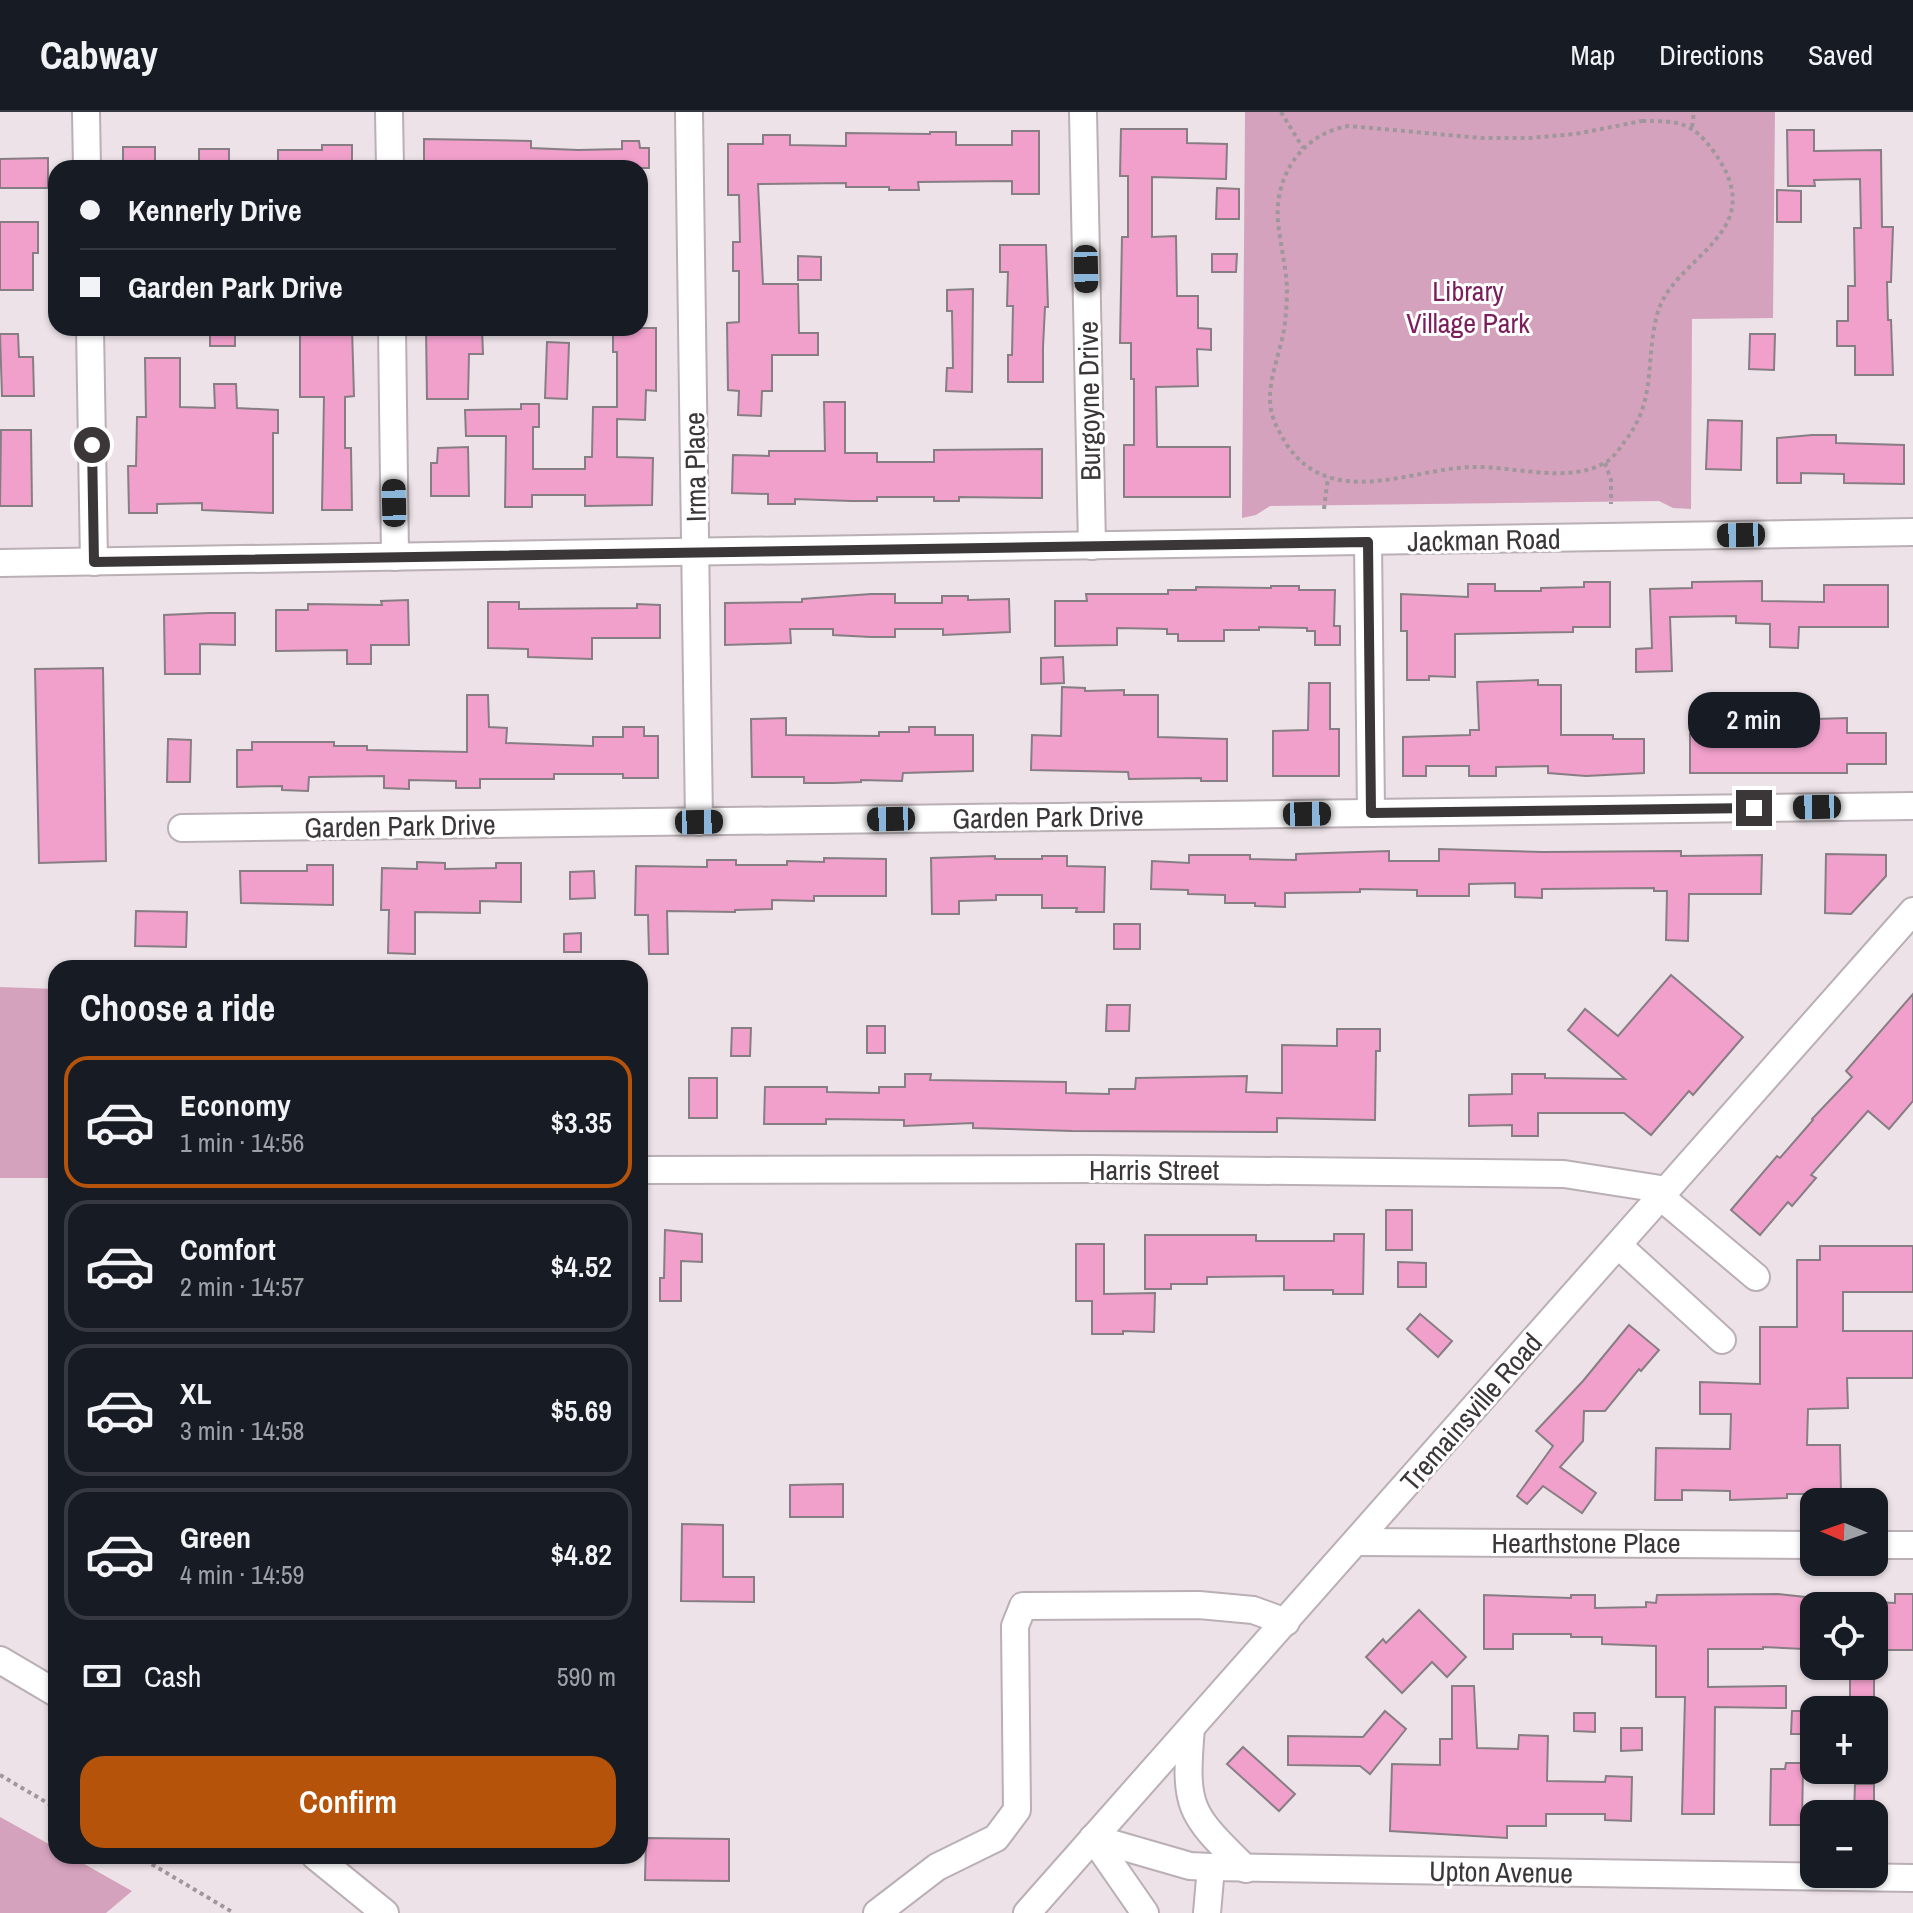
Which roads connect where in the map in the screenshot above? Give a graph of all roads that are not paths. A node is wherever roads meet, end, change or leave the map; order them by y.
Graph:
1 (86, 112) edge
2 (389, 112) edge
3 (689, 112) edge
4 (1083, 112) edge
5 (87, 160) edge
6 (390, 160) edge
7 (90, 336) edge
8 (392, 336) edge
9 (1913, 532) edge
10 (1368, 542) junction
11 (1092, 546) junction
12 (695, 552) junction
13 (395, 557) junction
14 (94, 562) junction
15 (0, 563) edge
16 (1913, 806) edge
17 (1371, 813) junction
18 (699, 822) junction
19 (182, 828) dead end
20 (1913, 911) edge
21 (648, 1170) edge
22 (1664, 1193) junction
23 (1618, 1245) junction
24 (1756, 1277) dead end
25 (1722, 1340) dead end
26 (1357, 1542) junction
27 (1800, 1545) edge
28 (1888, 1545) edge
29 (1913, 1545) edge
30 (1286, 1622) junction
31 (0, 1660) edge
32 (48, 1688) edge
33 (1191, 1728) junction
34 (1093, 1838) junction
35 (325, 1864) edge
36 (1211, 1867) junction
37 (1246, 1869) junction
38 (1913, 1878) edge
39 (385, 1913) edge
40 (877, 1913) edge
41 (1027, 1913) edge
42 (1145, 1913) edge
43 (1207, 1913) edge

1 - 5 street
2 - 6 street
3 - 12 street, Irma Place
4 - 11 street, Burgoyne Drive
7 - 14 street
8 - 13 street
9 - 10 street, Jackman Road
10 - 11 street, Jackman Road
10 - 17 street
11 - 12 street, Jackman Road
12 - 13 street, Jackman Road
12 - 18 street, Irma Place
13 - 14 street, Jackman Road
14 - 15 street, Jackman Road
16 - 17 street, Garden Park Drive
17 - 18 street, Garden Park Drive
18 - 19 street, Garden Park Drive
20 - 22 street, Tremainsville Road
21 - 22 street, Harris Street
22 - 23 street, Tremainsville Road
22 - 24 street
23 - 25 street
23 - 26 street, Tremainsville Road
26 - 27 street, Hearthstone Place
26 - 30 street, Tremainsville Road
28 - 29 street
30 - 33 street, Tremainsville Road
30 - 40 street
31 - 32 street
33 - 34 street, Tremainsville Road
33 - 37 street
34 - 36 street, Upton Avenue
34 - 41 street, Tremainsville Road
34 - 42 street
35 - 39 street
36 - 37 street, Upton Avenue
36 - 43 street
37 - 38 street, Upton Avenue

